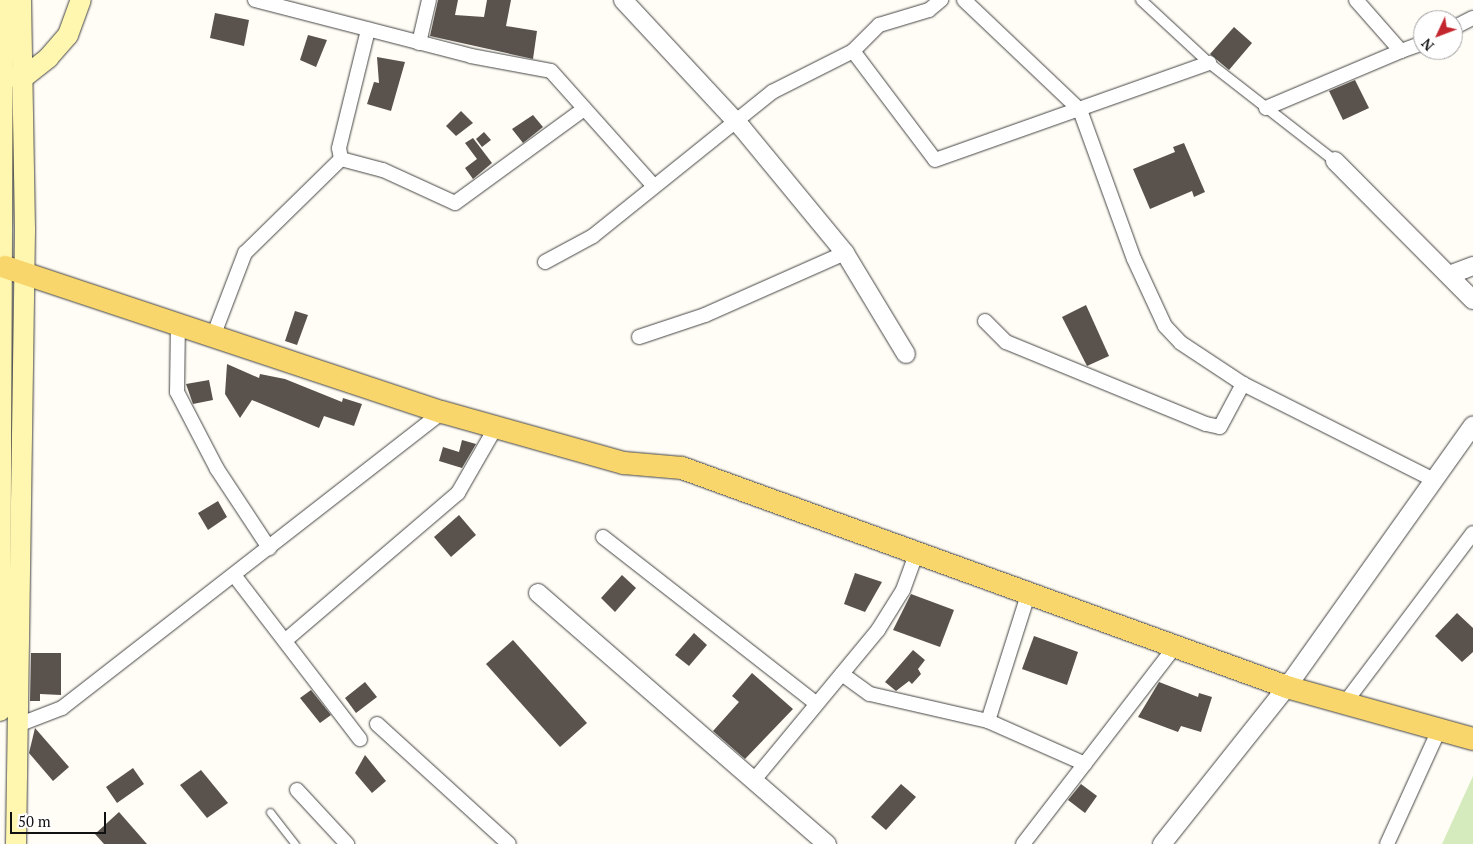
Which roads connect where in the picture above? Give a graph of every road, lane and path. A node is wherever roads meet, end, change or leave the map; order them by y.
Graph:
1 (3, 0) edge
2 (21, 0) edge
3 (81, 0) edge
4 (255, 0) edge
5 (429, 0) edge
6 (623, 0) edge
7 (942, 0) edge
8 (964, 0) edge
9 (1141, 0) edge
10 (1356, 0) edge
11 (368, 30) junction
12 (419, 44) junction
13 (1413, 47) edge
14 (853, 51) junction
15 (1401, 51) junction
16 (1209, 63) junction
17 (15, 77) junction
18 (1266, 108) junction
19 (584, 109) junction
20 (1080, 110) junction
21 (734, 119) junction
22 (341, 159) junction
23 (1335, 161) joint
24 (654, 186) junction
25 (25, 229) junction
26 (3, 240) edge
27 (845, 253) junction
28 (545, 262) dead end
29 (1473, 266) edge
30 (14, 269) junction
31 (1452, 274) junction
32 (1473, 300) edge
33 (984, 321) dead end
34 (178, 322) junction
35 (214, 334) junction
36 (638, 337) dead end
37 (906, 354) dead end
38 (1244, 384) junction
39 (442, 412) junction
40 (1473, 425) edge
41 (496, 427) junction
42 (1434, 480) junction
43 (1473, 533) edge
44 (603, 537) dead end
45 (269, 548) junction
46 (916, 554) junction
47 (234, 576) junction
48 (538, 593) dead end
49 (1028, 595) junction
50 (287, 639) junction
51 (1174, 648) junction
52 (842, 674) junction
53 (1287, 687) junction
54 (817, 704) junction
55 (1344, 704) junction
56 (0, 711) edge
57 (988, 721) junction
58 (377, 724) dead end
59 (18, 725) junction
60 (1438, 732) junction
61 (360, 739) dead end
62 (1473, 739) edge
63 (1085, 764) junction
64 (754, 780) junction
65 (297, 790) dead end
66 (270, 812) dead end
67 (16, 844) edge
68 (295, 844) edge
69 (347, 844) edge
70 (509, 844) edge
71 (827, 844) edge
72 (1023, 844) edge
73 (1162, 844) edge
74 (1387, 844) edge

1 - 17 main road
2 - 17 main road
3 - 17 main road
4 - 11 street
5 - 12 street
6 - 21 street
7 - 14 street
8 - 20 street
9 - 16 street
10 - 15 street
11 - 12 street
11 - 22 street
12 - 19 street
13 - 15 street
14 - 20 street
14 - 21 street
15 - 18 street
16 - 18 street
16 - 20 street
17 - 25 main road
17 - 26 main road
18 - 23 street
19 - 22 street
19 - 24 street
20 - 38 street
21 - 24 street
21 - 27 street
22 - 35 street
23 - 31 street
24 - 28 street
25 - 26 street
25 - 30 main road
26 - 30 main road
27 - 36 street
27 - 37 street
29 - 31 street
30 - 34 main road
30 - 56 main road
30 - 59 main road
31 - 32 street
33 - 38 street
34 - 35 main road
34 - 45 street
35 - 39 main road
38 - 42 street
39 - 41 main road
39 - 45 street
40 - 42 street
41 - 46 main road
41 - 50 street
42 - 53 street
43 - 55 street
44 - 54 street
45 - 47 street
46 - 49 main road
46 - 52 street
47 - 50 street
47 - 59 street
48 - 64 street
49 - 51 main road
49 - 57 street
50 - 61 street
51 - 53 main road
51 - 63 street
52 - 54 street
52 - 57 street
53 - 55 main road
53 - 73 street
54 - 64 street
55 - 60 main road
57 - 63 street
58 - 70 street
59 - 67 main road
60 - 62 main road
60 - 74 street
63 - 72 street
64 - 71 street
65 - 69 street
66 - 68 lane

